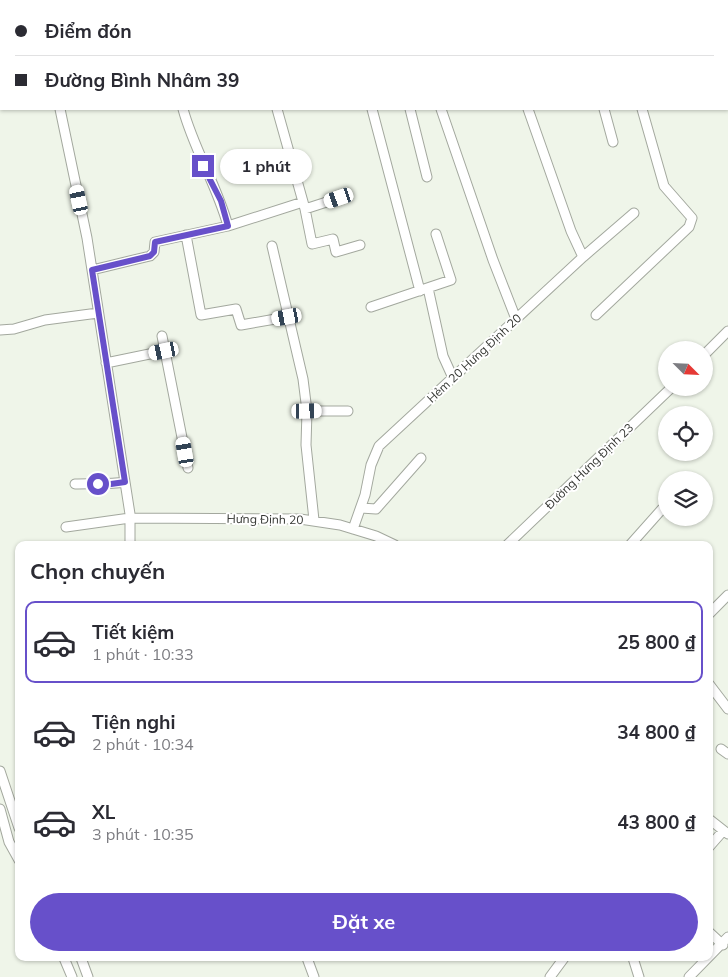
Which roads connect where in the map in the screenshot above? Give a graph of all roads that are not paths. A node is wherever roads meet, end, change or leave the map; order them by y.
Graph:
1 (60, 110) edge
2 (183, 110) edge
3 (277, 110) edge
4 (372, 110) edge
5 (410, 110) edge
6 (441, 110) edge
7 (528, 110) edge
8 (604, 110) edge
9 (642, 110) edge
10 (613, 142) dead end
11 (427, 177) dead end
12 (339, 198) dead end
13 (304, 206) junction
14 (634, 213) dead end
15 (228, 226) junction
16 (436, 234) dead end
17 (186, 236) junction
18 (360, 245) dead end
19 (272, 246) dead end
20 (583, 257) junction
21 (92, 270) junction
22 (424, 289) junction
23 (371, 307) dead end
24 (98, 314) junction
25 (596, 315) dead end
26 (287, 317) junction
27 (516, 319) junction
28 (0, 330) edge
29 (728, 331) edge
30 (162, 336) dead end
31 (713, 346) edge
32 (164, 351) junction
33 (106, 363) junction
34 (453, 378) junction
35 (662, 396) edge
36 (307, 411) junction
37 (348, 411) dead end
38 (421, 458) dead end
39 (188, 468) dead end
40 (125, 482) junction
41 (75, 484) dead end
42 (361, 508) junction
43 (658, 514) edge
44 (130, 518) junction
45 (314, 520) junction
46 (66, 527) dead end
47 (354, 529) junction
48 (130, 541) edge
49 (387, 541) edge
50 (511, 541) edge
51 (634, 541) edge
52 (728, 595) edge
53 (713, 610) edge
54 (713, 689) edge
55 (728, 709) edge
56 (0, 771) edge
57 (0, 808) edge
58 (15, 816) edge
59 (713, 822) edge
60 (725, 833) edge
61 (713, 844) edge
62 (15, 853) edge
63 (713, 934) edge
64 (725, 941) edge
65 (713, 953) edge
66 (65, 961) edge
67 (82, 961) edge
68 (308, 961) edge
69 (562, 961) edge
70 (635, 961) edge
71 (705, 961) edge
72 (72, 977) edge
73 (88, 977) edge
74 (314, 977) edge
75 (550, 977) edge
76 (639, 977) edge
77 (689, 977) edge

1 - 21 street
2 - 15 street
3 - 13 street
4 - 22 street
5 - 11 street
6 - 27 street
7 - 20 street
8 - 10 street
9 - 25 street
12 - 13 street
13 - 15 street
13 - 18 street
14 - 20 street, Hẻm 20 Hưng Định 20
15 - 17 street
16 - 22 street
17 - 21 street
17 - 26 street
19 - 26 street
20 - 27 street, Hẻm 20 Hưng Định 20
21 - 24 street
22 - 23 street
22 - 34 street
24 - 28 street
24 - 33 street
26 - 36 street
27 - 34 street, Hẻm 20 Hưng Định 20
29 - 31 street
30 - 32 street
32 - 33 street
32 - 39 street
33 - 40 street
34 - 42 street, Hẻm 20 Hưng Định 20
35 - 50 street, Đường Hưng Định 23
36 - 37 street
36 - 45 street
38 - 42 street
40 - 41 street
40 - 44 street
42 - 47 street, Hẻm 20 Hưng Định 20
43 - 51 street
44 - 45 street, Hưng Định 20
44 - 46 street, Hưng Định 20
44 - 48 street
45 - 47 street, Hưng Định 20
47 - 49 street, Hưng Định 20
52 - 53 street
54 - 55 street
56 - 58 street
57 - 62 street
59 - 60 street
60 - 61 street
63 - 64 street
64 - 65 street
66 - 72 street
67 - 73 street
68 - 74 street
69 - 75 street
70 - 76 street
71 - 77 street

